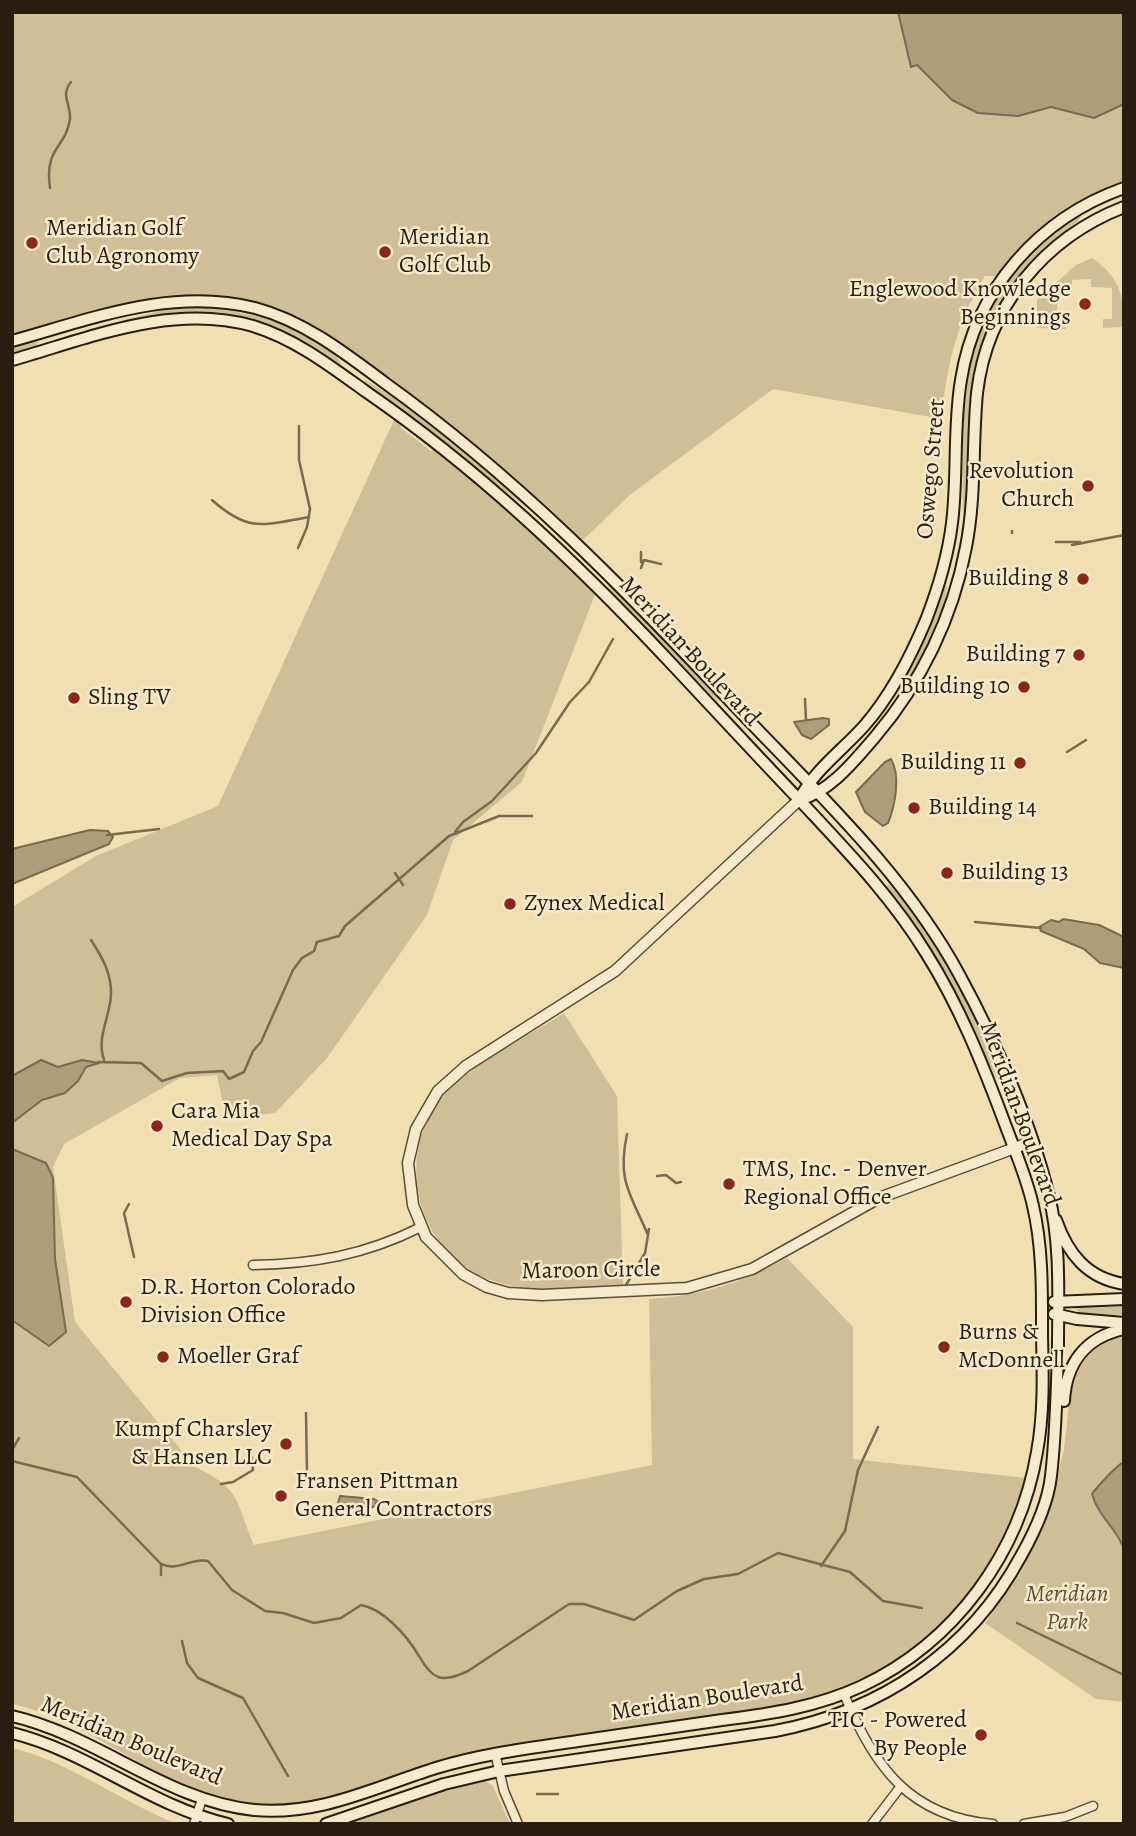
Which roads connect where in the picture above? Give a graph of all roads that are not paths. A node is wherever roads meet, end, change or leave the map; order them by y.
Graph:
1 (1124, 188) edge
2 (1124, 207) edge
3 (12, 341) edge
4 (12, 360) edge
5 (807, 783) junction
6 (818, 794) junction
7 (799, 800) junction
8 (1031, 1142) junction
9 (1014, 1149) junction
10 (1051, 1204) junction
11 (421, 1227) junction
12 (253, 1265) dead end
13 (1124, 1284) edge
14 (1058, 1299) junction
15 (1124, 1300) edge
16 (1042, 1308) junction
17 (1058, 1316) junction
18 (1124, 1323) edge
19 (1124, 1329) edge
20 (1051, 1476) junction
21 (844, 1694) junction
22 (851, 1711) junction
23 (12, 1716) edge
24 (12, 1733) edge
25 (495, 1753) junction
26 (499, 1770) junction
27 (901, 1787) junction
28 (202, 1799) junction
29 (1093, 1807) dead end
30 (195, 1820) edge
31 (228, 1824) edge
32 (326, 1824) edge
33 (517, 1824) edge
34 (872, 1824) edge
35 (993, 1824) edge
36 (1024, 1824) edge

1 - 5 main road, Oswego Street
2 - 6 main road, Oswego Street
3 - 5 main road, Meridian Boulevard
4 - 7 main road, Meridian Boulevard
5 - 6 main road, Meridian Boulevard
5 - 7 main road, Oswego Street
6 - 7 main road
6 - 8 main road, Meridian Boulevard
7 - 9 main road, Meridian Boulevard
7 - 11 street, Maroon Circle
8 - 9 street, Maroon Circle
8 - 10 main road, Meridian Boulevard
9 - 11 street, Maroon Circle
9 - 16 main road, Meridian Boulevard
10 - 13 main road
10 - 14 main road, Meridian Boulevard
11 - 12 street
14 - 15 main road
14 - 16 main road
14 - 17 main road, Meridian Boulevard
16 - 17 main road
16 - 21 main road, Meridian Boulevard
17 - 18 main road
17 - 20 main road, Meridian Boulevard
19 - 20 main road
20 - 22 main road, Meridian Boulevard
21 - 22 street
21 - 25 main road, Meridian Boulevard
22 - 26 main road, Meridian Boulevard
22 - 27 street
23 - 28 main road, Meridian Boulevard
24 - 30 main road, Meridian Boulevard
25 - 26 street
25 - 28 main road, Meridian Boulevard
26 - 32 main road, Meridian Boulevard
26 - 33 street
27 - 34 street
27 - 35 street
28 - 30 street
29 - 36 street
30 - 31 main road, Meridian Boulevard

